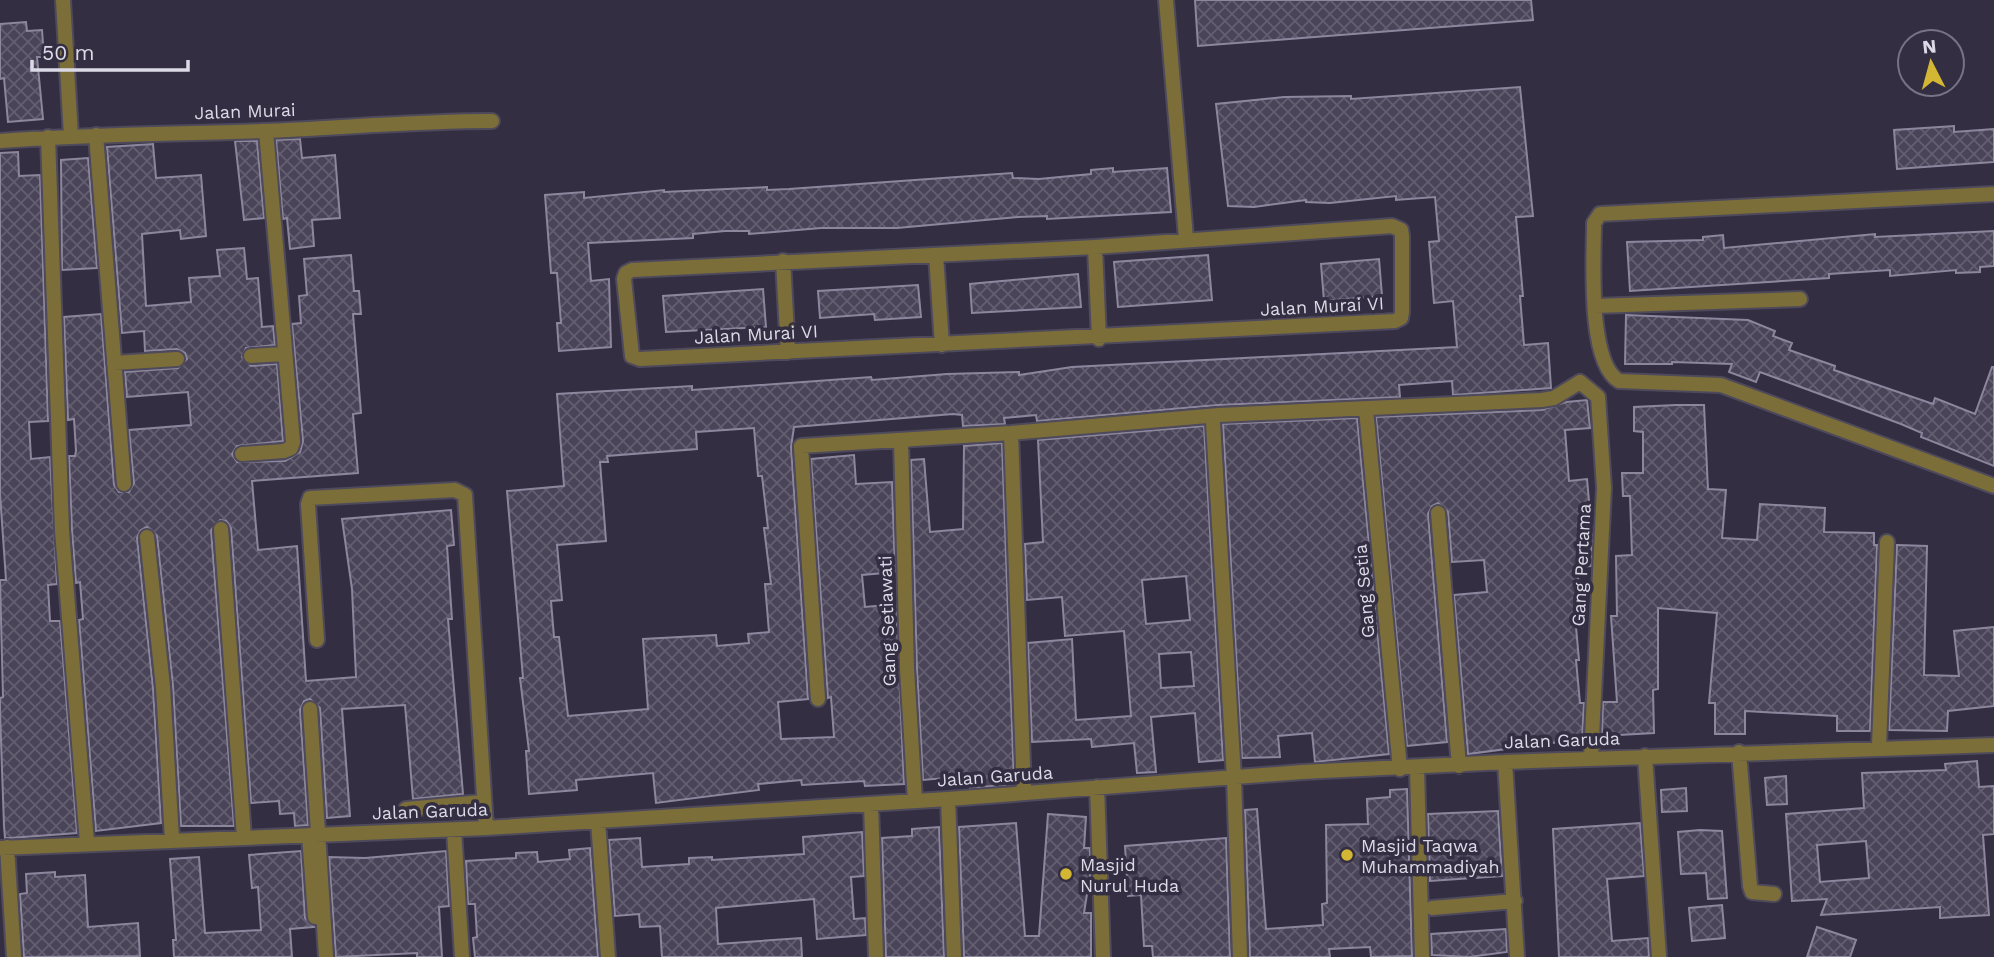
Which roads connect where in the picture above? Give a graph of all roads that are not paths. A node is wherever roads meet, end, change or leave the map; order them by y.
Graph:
1 (63, 0) edge
2 (1166, 0) edge
3 (492, 121) dead end
4 (265, 131) junction
5 (96, 135) junction
6 (71, 136) junction
7 (48, 137) junction
8 (0, 141) edge
9 (1994, 194) edge
10 (1186, 239) junction
11 (1095, 247) junction
12 (936, 255) junction
13 (783, 261) junction
14 (1800, 299) dead end
15 (1595, 306) junction
16 (1099, 338) junction
17 (942, 345) junction
18 (788, 352) junction
19 (284, 354) junction
20 (250, 356) dead end
21 (177, 359) dead end
22 (114, 363) junction
23 (1366, 409) junction
24 (1213, 423) dead end
25 (1011, 433) junction
26 (901, 440) junction
27 (242, 454) dead end
28 (124, 484) dead end
29 (1994, 486) edge
30 (1438, 513) dead end
31 (220, 529) dead end
32 (147, 537) dead end
33 (1887, 542) dead end
34 (317, 640) dead end
35 (818, 699) dead end
36 (310, 709) dead end
37 (1994, 745) edge
38 (1879, 746) junction
39 (1739, 752) junction
40 (1645, 756) junction
41 (1591, 758) junction
42 (1504, 762) junction
43 (1459, 766) junction
44 (1417, 768) junction
45 (1400, 769) junction
46 (1234, 778) junction
47 (1097, 787) junction
48 (1024, 793) junction
49 (948, 799) junction
50 (915, 801) junction
51 (482, 802) junction
52 (871, 804) junction
53 (406, 809) dead end
54 (598, 821) junction
55 (486, 828) junction
56 (454, 830) junction
57 (314, 835) junction
58 (244, 837) junction
59 (172, 839) junction
60 (87, 843) junction
61 (4, 848) edge
62 (1774, 894) dead end
63 (1515, 901) junction
64 (1432, 908) dead end
65 (14, 957) edge
66 (318, 957) edge
67 (326, 957) edge
68 (462, 957) edge
69 (608, 957) edge
70 (876, 957) edge
71 (954, 957) edge
72 (1103, 957) edge
73 (1240, 957) edge
74 (1422, 957) edge
75 (1517, 957) edge
76 (1659, 957) edge

1 - 6 street
2 - 10 street
3 - 4 street, Jalan Murai
4 - 5 street, Jalan Murai
4 - 19 street
5 - 6 street, Jalan Murai
5 - 22 street
6 - 7 street, Jalan Murai
7 - 8 street, Jalan Murai
7 - 60 street
9 - 15 street
10 - 11 street, Jalan Murai VI
10 - 16 street, Jalan Murai VI
11 - 12 street, Jalan Murai VI
11 - 16 street
12 - 13 street, Jalan Murai VI
12 - 17 street
13 - 18 street
13 - 18 street, Jalan Murai VI
14 - 15 street
15 - 29 street
16 - 17 street, Jalan Murai VI
17 - 18 street, Jalan Murai VI
19 - 20 street
19 - 27 street
21 - 22 street
22 - 28 street
23 - 25 street
23 - 41 street, Gang Pertama
23 - 45 street, Gang Setia
24 - 46 street
25 - 26 street
25 - 48 street
26 - 35 street
26 - 50 street, Gang Setiawati
30 - 43 street
31 - 58 street
32 - 59 street
33 - 38 street
34 - 51 street
36 - 57 street
37 - 38 street, Jalan Garuda
38 - 39 street, Jalan Garuda
39 - 40 street, Jalan Garuda
39 - 62 street
40 - 41 street, Jalan Garuda
40 - 76 street
41 - 42 street, Jalan Garuda
42 - 43 street, Jalan Garuda
42 - 63 street
43 - 44 street, Jalan Garuda
44 - 45 street, Jalan Garuda
44 - 74 street
45 - 46 street, Jalan Garuda
46 - 47 street, Jalan Garuda
46 - 73 street
47 - 48 street, Jalan Garuda
47 - 72 street
48 - 49 street, Jalan Garuda
49 - 50 street, Jalan Garuda
49 - 71 street
50 - 52 street, Jalan Garuda
51 - 53 street
51 - 55 street
52 - 54 street, Jalan Garuda
52 - 70 street
54 - 55 street, Jalan Garuda
54 - 69 street
55 - 56 street, Jalan Garuda
56 - 57 street, Jalan Garuda
56 - 68 street
57 - 58 street, Jalan Garuda
57 - 66 street
57 - 67 street
58 - 59 street, Jalan Garuda
59 - 60 street, Jalan Garuda
60 - 61 street, Jalan Garuda
61 - 65 street
63 - 64 street
63 - 75 street

